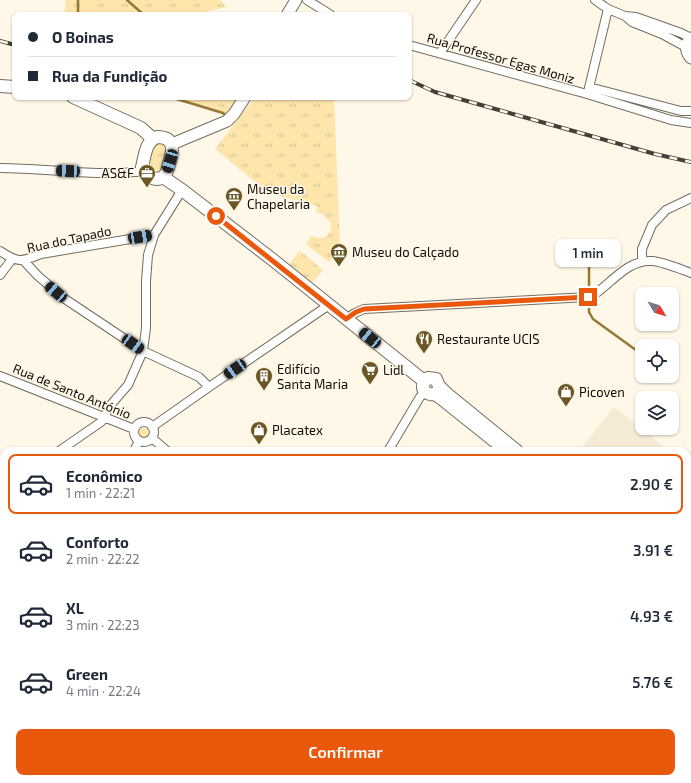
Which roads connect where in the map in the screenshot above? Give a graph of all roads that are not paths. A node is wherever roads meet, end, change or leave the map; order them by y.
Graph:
1 (296, 0) edge
2 (307, 0) edge
3 (475, 0) edge
4 (595, 0) edge
5 (608, 9) junction
6 (289, 12) edge
7 (326, 12) edge
8 (689, 41) edge
9 (412, 46) edge
10 (440, 53) junction
11 (691, 58) edge
12 (0, 86) edge
13 (12, 87) edge
14 (588, 90) junction
15 (80, 100) edge
16 (243, 100) edge
17 (691, 111) edge
18 (691, 124) edge
19 (153, 139) junction
20 (172, 144) junction
21 (0, 168) edge
22 (144, 171) junction
23 (163, 177) junction
24 (182, 190) junction
25 (691, 198) edge
26 (154, 235) junction
27 (0, 251) edge
28 (12, 259) junction
29 (24, 261) junction
30 (642, 261) junction
31 (691, 273) edge
32 (0, 275) edge
33 (329, 305) junction
34 (346, 319) junction
35 (143, 351) junction
36 (0, 376) edge
37 (209, 387) junction
38 (431, 388) junction
39 (105, 417) junction
40 (152, 428) junction
41 (134, 429) junction
42 (152, 438) junction
43 (139, 441) junction
44 (65, 447) edge
45 (136, 447) edge
46 (162, 447) edge
47 (390, 447) edge
48 (502, 447) edge
49 (512, 447) edge

1 - 6 street
2 - 7 street
3 - 10 street
4 - 5 street
5 - 8 street
5 - 14 street
8 - 11 street
9 - 10 street, Rua Professor Egas Moniz
10 - 14 street, Rua Professor Egas Moniz
12 - 13 main road
14 - 17 street, Rua Professor Egas Moniz
14 - 18 street, Rua Professor Egas Moniz
15 - 19 main road
16 - 20 street
19 - 20 main road
19 - 22 main road
20 - 23 main road
21 - 22 street
22 - 23 main road
23 - 24 main road
24 - 26 street
24 - 33 main road
25 - 30 street
26 - 29 street, Rua do Tapado
26 - 35 street
27 - 28 street
28 - 29 street, Rua do Tapado
28 - 32 street
29 - 35 street
30 - 31 street
30 - 34 street
33 - 34 main road
33 - 37 street
34 - 38 main road
35 - 37 street
35 - 39 street
36 - 39 street, Rua de Santo António
37 - 40 street
38 - 47 street
38 - 48 main road
38 - 49 main road
39 - 41 street, Rua de Santo António
39 - 44 street
40 - 41 street
40 - 42 street
41 - 43 street
42 - 43 street
42 - 46 street
43 - 45 street

